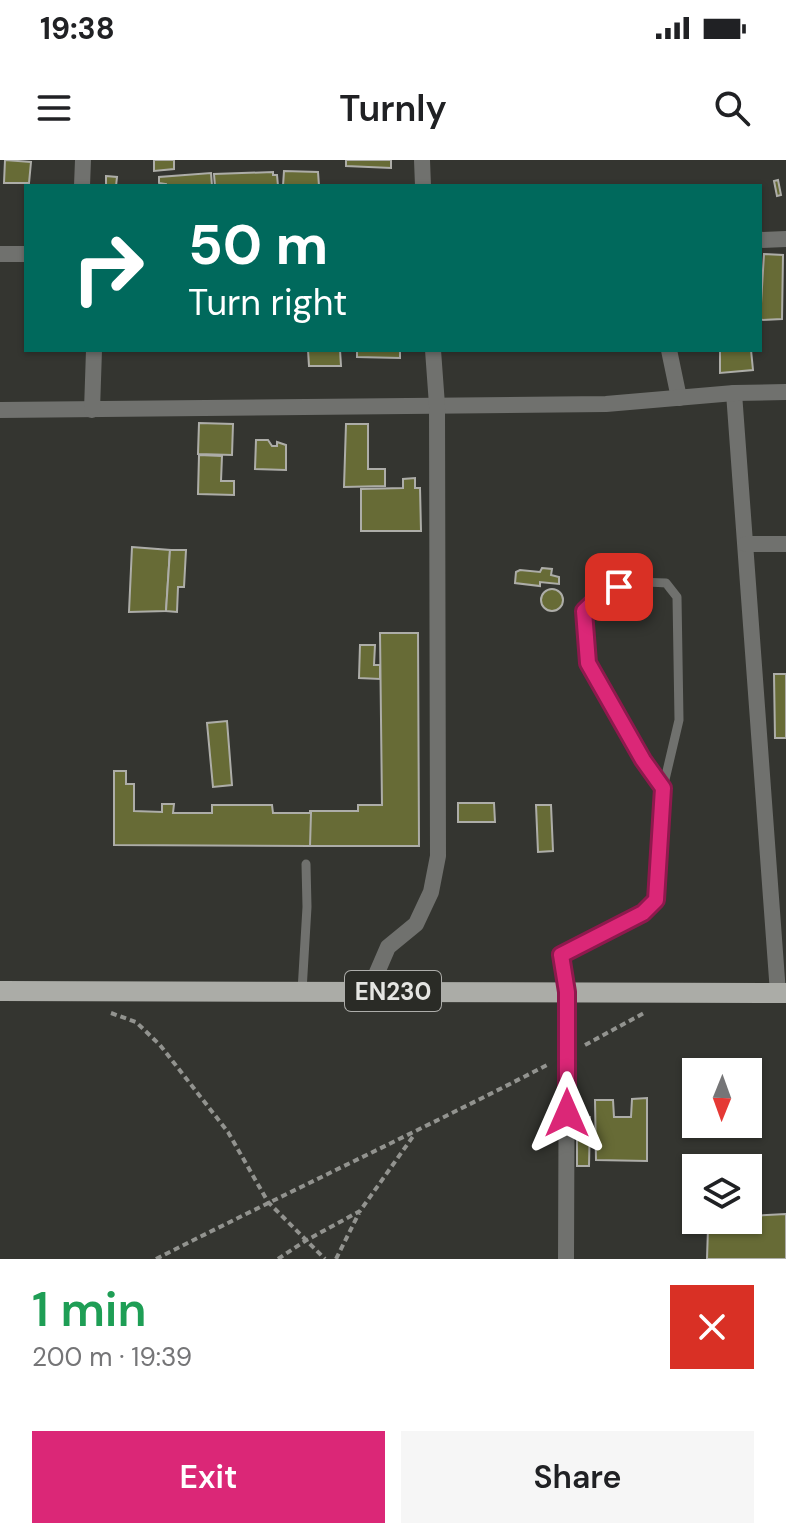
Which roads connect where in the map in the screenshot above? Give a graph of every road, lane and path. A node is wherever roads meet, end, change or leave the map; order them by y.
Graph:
1 (83, 160) edge
2 (422, 160) edge
3 (82, 184) edge
4 (423, 184) edge
5 (786, 239) edge
6 (762, 240) edge
7 (0, 254) edge
8 (24, 254) edge
9 (94, 352) edge
10 (433, 352) edge
11 (669, 352) edge
12 (786, 392) edge
13 (734, 393) junction
14 (679, 398) junction
15 (437, 405) junction
16 (0, 410) edge
17 (92, 410) junction
18 (746, 544) junction
19 (786, 544) edge
20 (663, 788) junction
21 (306, 864) dead end
22 (0, 991) edge
23 (302, 991) junction
24 (369, 991) junction
25 (567, 992) junction
26 (681, 992) junction
27 (782, 993) edge
28 (109, 1012) dead end
29 (567, 1054) junction
30 (415, 1133) junction
31 (268, 1202) junction
32 (360, 1211) junction
33 (305, 1241) junction
34 (156, 1259) edge
35 (278, 1259) edge
36 (325, 1259) edge
37 (336, 1259) edge
38 (566, 1259) edge

1 - 3 street
2 - 4 street
5 - 6 street
7 - 8 street
9 - 17 street
10 - 15 street
11 - 14 street
12 - 13 street
13 - 14 street
13 - 18 street
14 - 15 street
15 - 17 street
15 - 24 street
16 - 17 street
18 - 19 street
18 - 27 street
20 - 20 lane
20 - 25 lane
21 - 23 lane
22 - 23 main road, EN230
23 - 24 main road, EN230
24 - 25 main road, EN230
25 - 26 main road, EN230
25 - 29 street
26 - 27 main road, EN230
26 - 29 path
28 - 31 path
29 - 30 path
29 - 38 street
30 - 31 path
30 - 32 path
31 - 33 path
31 - 34 path
32 - 33 path
32 - 37 path
33 - 35 path
33 - 36 path

